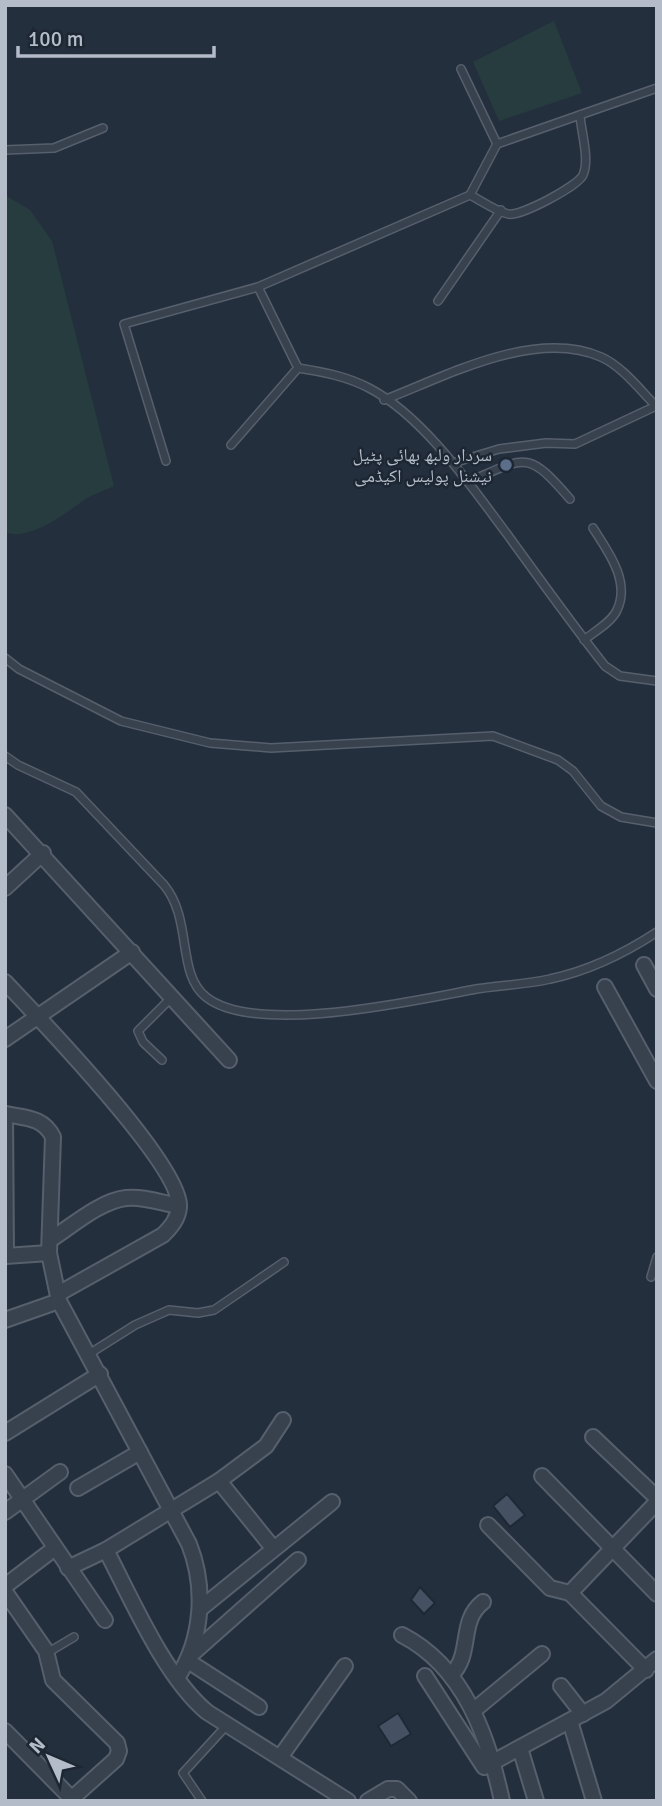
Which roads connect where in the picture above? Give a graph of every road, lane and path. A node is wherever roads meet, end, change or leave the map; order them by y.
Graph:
1 (461, 69) dead end
2 (657, 88) edge
3 (580, 115) junction
4 (103, 128) dead end
5 (497, 144) junction
6 (5, 150) edge
7 (470, 195) junction
8 (501, 210) junction
9 (258, 287) junction
10 (438, 300) dead end
11 (298, 368) junction
12 (384, 400) junction
13 (656, 407) edge
14 (231, 445) dead end
15 (166, 461) dead end
16 (453, 463) junction
17 (468, 482) junction
18 (570, 499) dead end
19 (593, 528) dead end
20 (584, 640) junction
21 (5, 659) edge
22 (657, 681) edge
23 (5, 756) edge
24 (5, 815) edge
25 (657, 823) edge
26 (43, 853) junction
27 (5, 888) edge
28 (657, 932) edge
29 (132, 952) junction
30 (644, 965) dead end
31 (5, 982) edge
32 (605, 987) dead end
33 (657, 989) edge
34 (172, 996) junction
35 (36, 1015) junction
36 (5, 1039) edge
37 (162, 1060) dead end
38 (229, 1060) dead end
39 (657, 1081) edge
40 (5, 1114) edge
41 (180, 1206) junction
42 (50, 1247) junction
43 (6, 1256) edge
44 (657, 1258) edge
45 (284, 1262) dead end
46 (651, 1277) dead end
47 (58, 1297) junction
48 (5, 1320) edge
49 (89, 1354) junction
50 (100, 1374) junction
51 (283, 1420) dead end
52 (5, 1433) edge
53 (593, 1437) dead end
54 (140, 1452) junction
55 (60, 1472) dead end
56 (5, 1474) edge
57 (542, 1476) dead end
58 (219, 1480) junction
59 (78, 1488) dead end
60 (24, 1500) junction
61 (657, 1500) edge
62 (332, 1502) dead end
63 (5, 1513) edge
64 (171, 1513) junction
65 (488, 1525) dead end
66 (55, 1548) junction
67 (273, 1548) junction
68 (614, 1548) junction
69 (106, 1550) junction
70 (298, 1560) dead end
71 (68, 1568) junction
72 (5, 1586) edge
73 (5, 1592) edge
74 (570, 1593) junction
75 (657, 1594) edge
76 (483, 1602) dead end
77 (200, 1609) junction
78 (105, 1620) dead end
79 (402, 1634) dead end
80 (74, 1636) dead end
81 (47, 1653) junction
82 (542, 1654) dead end
83 (190, 1657) junction
84 (657, 1659) edge
85 (345, 1666) dead end
86 (646, 1670) junction
87 (451, 1675) junction
88 (425, 1676) dead end
89 (177, 1678) junction
90 (561, 1686) dead end
91 (259, 1707) dead end
92 (473, 1711) junction
93 (577, 1717) junction
94 (228, 1724) junction
95 (5, 1731) edge
96 (520, 1748) junction
97 (281, 1756) junction
98 (494, 1762) junction
99 (72, 1800) edge
100 (202, 1801) edge
101 (348, 1801) edge
102 (368, 1801) edge
103 (409, 1801) edge
104 (502, 1801) edge
105 (536, 1801) edge
106 (594, 1801) edge

1 - 5 lane
2 - 3 lane
3 - 5 lane
3 - 8 lane
4 - 6 lane
5 - 7 lane
7 - 8 lane
7 - 9 lane
8 - 10 lane
9 - 11 lane
9 - 15 lane
11 - 12 lane
11 - 14 lane
12 - 13 lane
12 - 16 lane
13 - 16 lane
16 - 17 lane
17 - 18 lane
17 - 20 lane
19 - 20 lane
20 - 22 lane
21 - 25 lane
23 - 28 lane
24 - 26 street
26 - 27 street
26 - 29 street
29 - 34 street
29 - 35 street
30 - 33 street
31 - 35 street
32 - 39 street
34 - 37 lane
34 - 38 street
35 - 36 street
35 - 41 street
40 - 42 street
40 - 43 street
41 - 42 street
41 - 47 street
42 - 43 street
42 - 47 street
44 - 46 lane
45 - 49 lane
47 - 48 street
47 - 49 street
49 - 50 street
50 - 52 street
50 - 54 street
51 - 58 street
53 - 61 street
54 - 59 street
54 - 64 street
55 - 60 street
56 - 60 street
57 - 68 street
58 - 64 street
58 - 67 street
60 - 63 street
60 - 66 street
61 - 68 street
62 - 67 street
64 - 69 street
64 - 77 street
65 - 74 street
66 - 71 street
66 - 72 street
67 - 77 street
68 - 74 street
68 - 75 street
69 - 71 street
69 - 89 street
70 - 83 street
71 - 78 street
73 - 81 street
74 - 86 street
76 - 87 street
77 - 83 street
79 - 87 street
80 - 81 lane
81 - 99 street
82 - 92 street
83 - 89 street
83 - 91 street
84 - 86 street
85 - 97 street
86 - 93 street
87 - 92 street
88 - 98 street
89 - 94 street
90 - 93 street
92 - 98 street
93 - 96 street
93 - 106 street
94 - 97 street
94 - 100 lane
95 - 99 street
96 - 98 street
96 - 105 street
97 - 101 street
98 - 104 street
102 - 103 street

